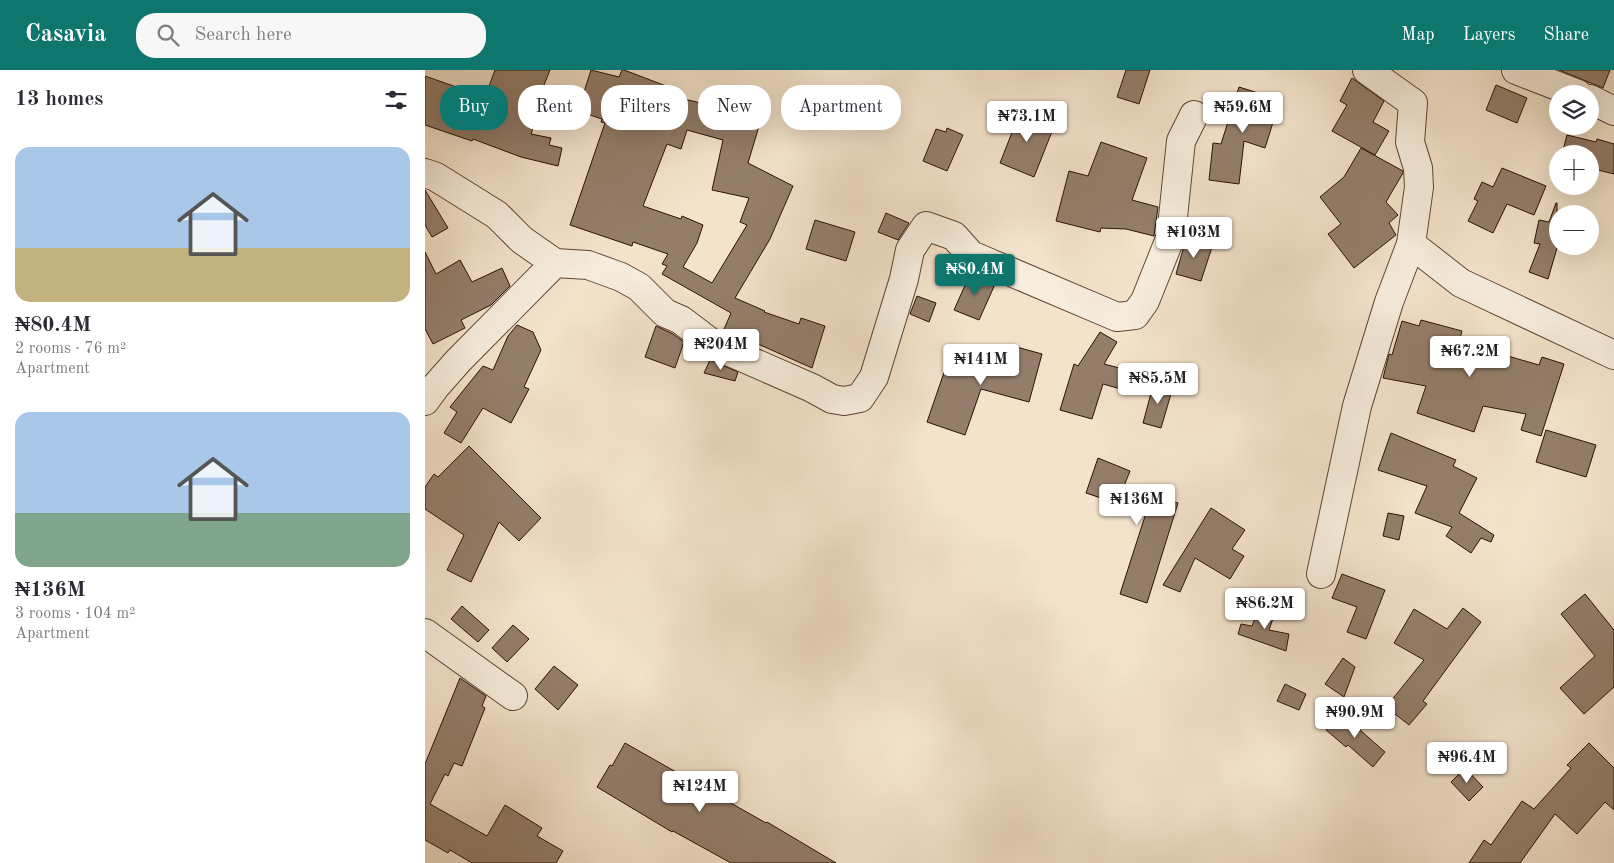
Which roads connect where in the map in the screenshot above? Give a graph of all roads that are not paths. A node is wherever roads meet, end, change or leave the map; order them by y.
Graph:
1 (1367, 70) edge
2 (1516, 70) edge
3 (1555, 85) edge
4 (1599, 104) edge
5 (1614, 111) edge
6 (1194, 115) dead end
7 (425, 173) edge
8 (1411, 244) junction
9 (555, 263) junction
10 (1614, 354) edge
11 (425, 402) edge
12 (1321, 574) dead end
13 (425, 632) edge
14 (513, 696) dead end

1 - 8 street
2 - 3 street
4 - 5 street
6 - 9 street
7 - 9 street
8 - 10 street
8 - 12 street
9 - 11 street
13 - 14 street

